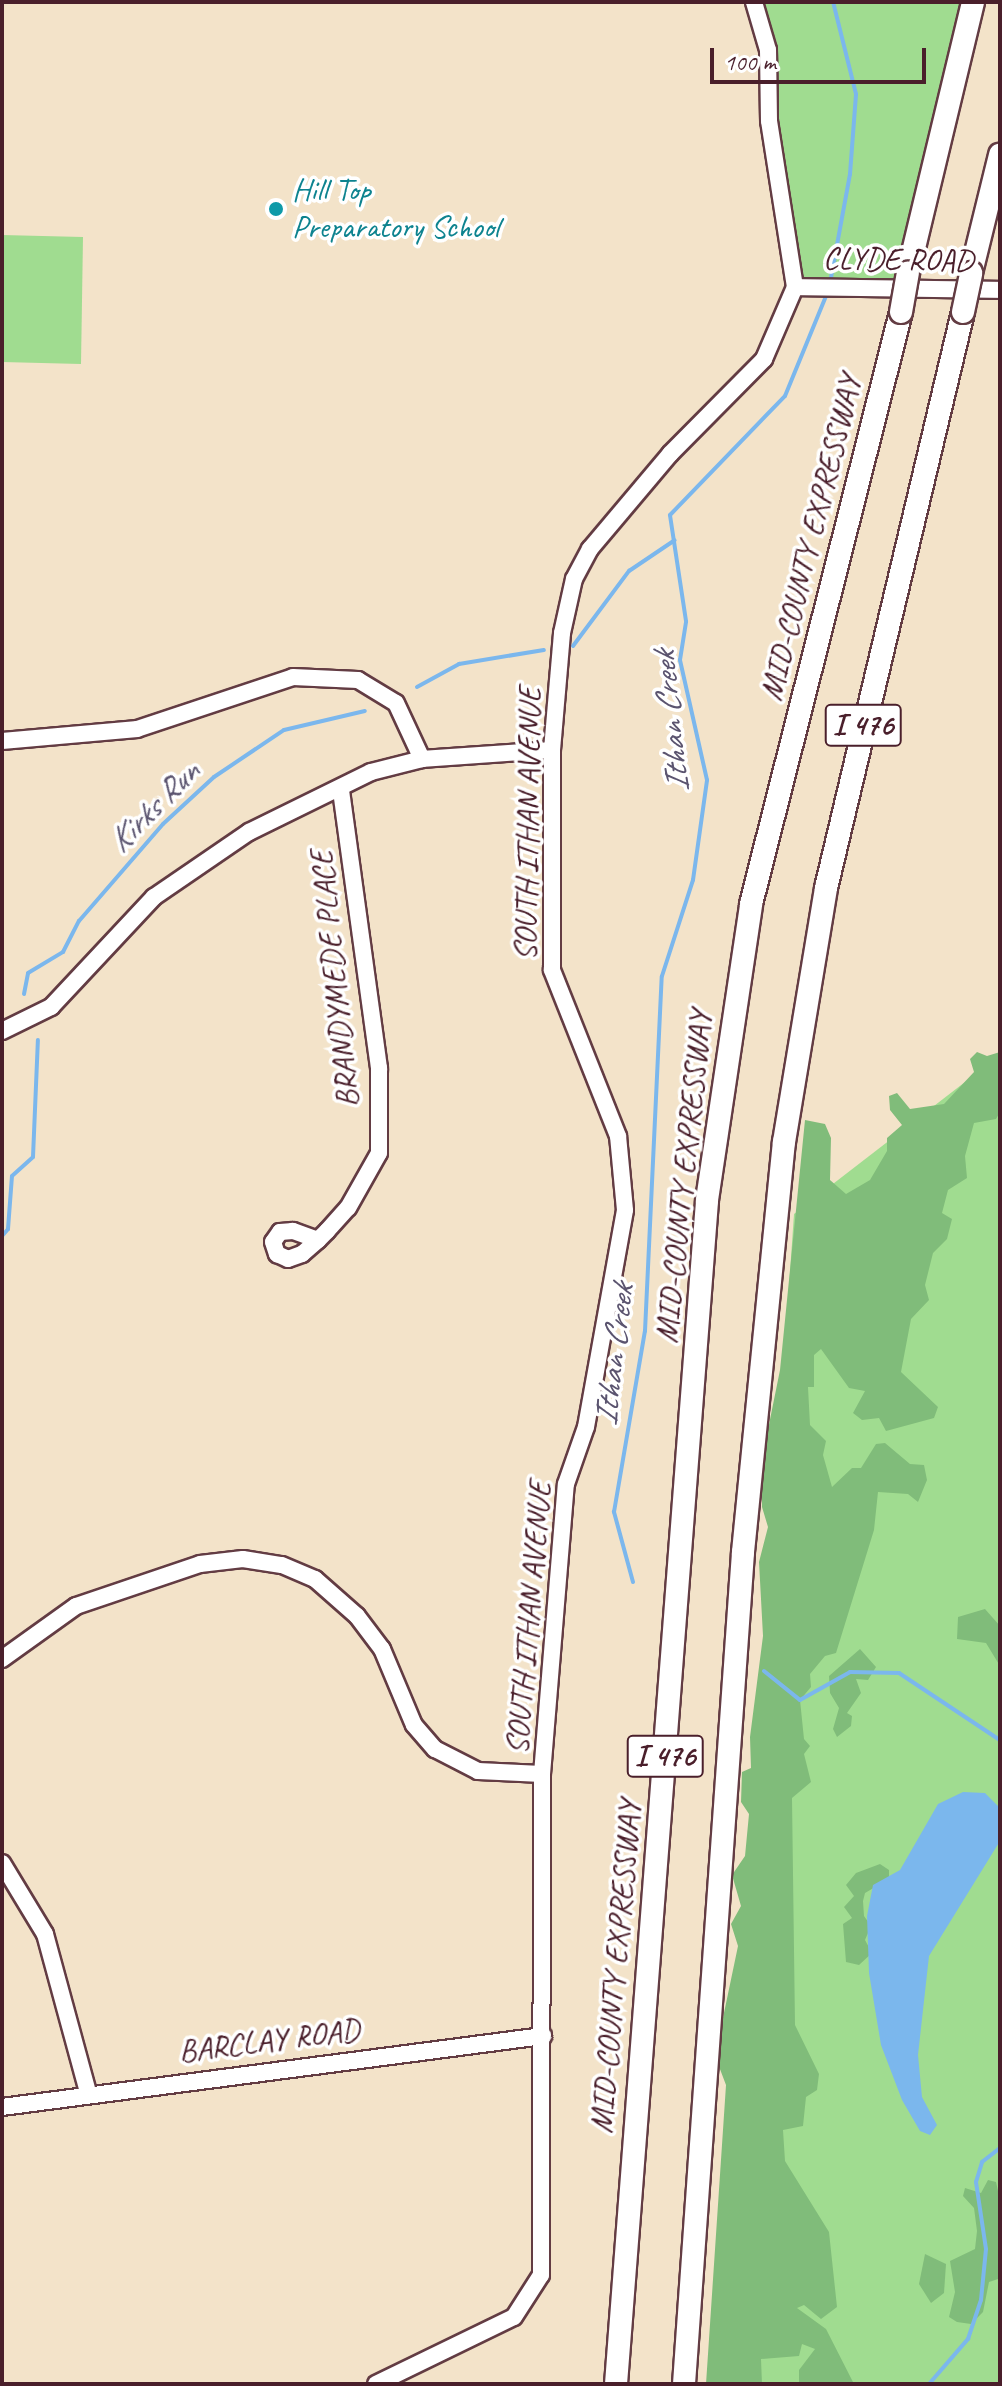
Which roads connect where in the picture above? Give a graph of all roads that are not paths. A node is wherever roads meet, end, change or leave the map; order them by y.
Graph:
1 (754, 2) edge
2 (973, 2) edge
3 (1000, 155) edge
4 (795, 287) junction
5 (1000, 290) edge
6 (2, 741) edge
7 (552, 750) junction
8 (422, 759) junction
9 (341, 789) junction
10 (2, 1031) edge
11 (318, 1240) dead end
12 (2, 1659) edge
13 (542, 1774) junction
14 (2, 1863) edge
15 (543, 2036) junction
16 (88, 2092) junction
17 (2, 2107) edge
18 (376, 2384) edge
19 (616, 2384) edge
20 (684, 2384) edge

1 - 4 street
2 - 19 highway, MID-COUNTY EXPRESSWAY / I 476, bridge
3 - 20 highway, I 476, bridge
4 - 5 street, CLYDE ROAD
4 - 7 street, SOUTH ITHAN AVENUE
6 - 8 street
7 - 8 street
7 - 13 street, SOUTH ITHAN AVENUE
8 - 9 street
9 - 10 street
9 - 11 street, BRANDYMEDE PLACE
12 - 13 street
13 - 15 street, SOUTH ITHAN AVENUE
14 - 16 street
15 - 16 street, BARCLAY ROAD
15 - 18 street, SOUTH ITHAN AVENUE
16 - 17 street, BARCLAY ROAD

